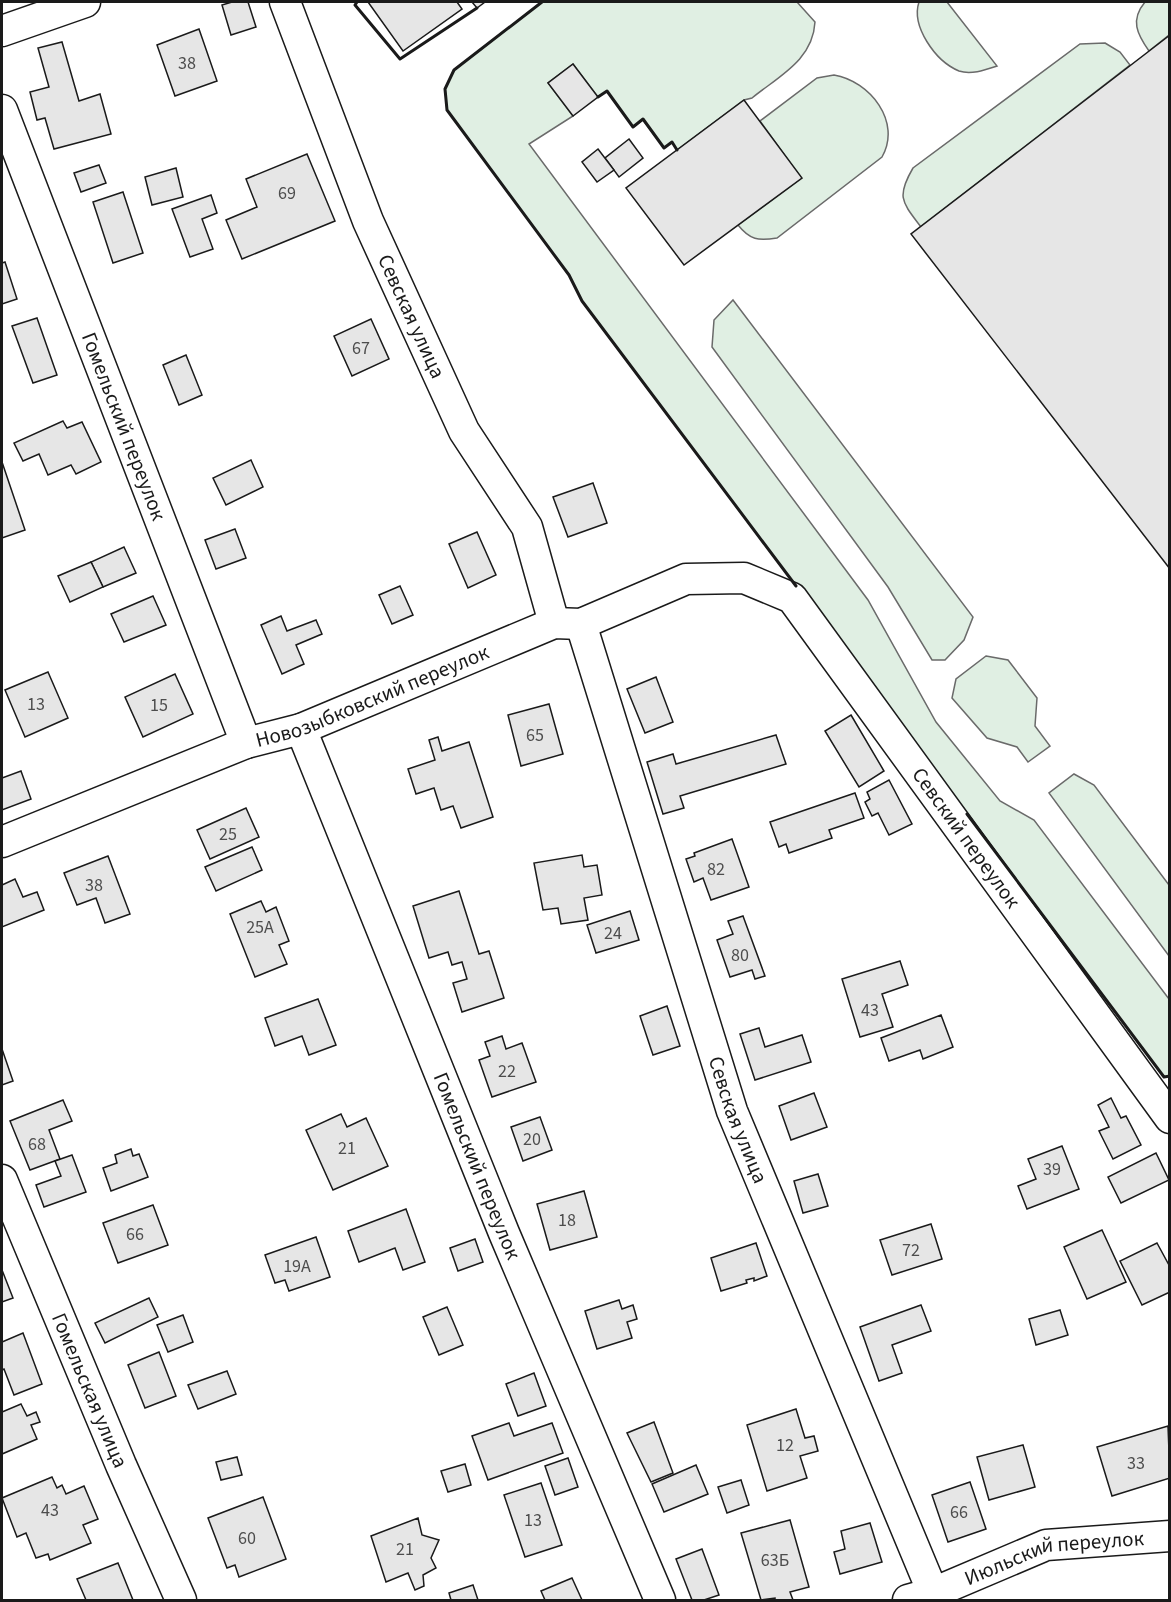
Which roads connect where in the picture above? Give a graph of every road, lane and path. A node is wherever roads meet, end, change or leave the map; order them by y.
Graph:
1 (85, 2) edge
2 (285, 2) edge
3 (2, 32) edge
4 (4, 125) edge
5 (744, 578) joint
6 (567, 623) junction
7 (301, 729) junction
8 (246, 743) junction
9 (2, 842) edge
10 (1170, 1119) edge
11 (2, 1180) edge
12 (1170, 1536) edge
13 (926, 1598) edge
14 (181, 1600) edge
15 (660, 1600) edge

1 - 3 street
2 - 6 street, Севская улица
4 - 8 street, Гомельский переулок
5 - 6 street, Новозыбковский переулок
5 - 10 street, Севский переулок
6 - 7 street, Новозыбковский переулок
6 - 13 street, Севская улица
7 - 8 street, Новозыбковский переулок
7 - 15 street, Гомельский переулок
8 - 9 street, Новозыбковский переулок
11 - 14 street, Гомельская улица
12 - 13 street, Июльский переулок

